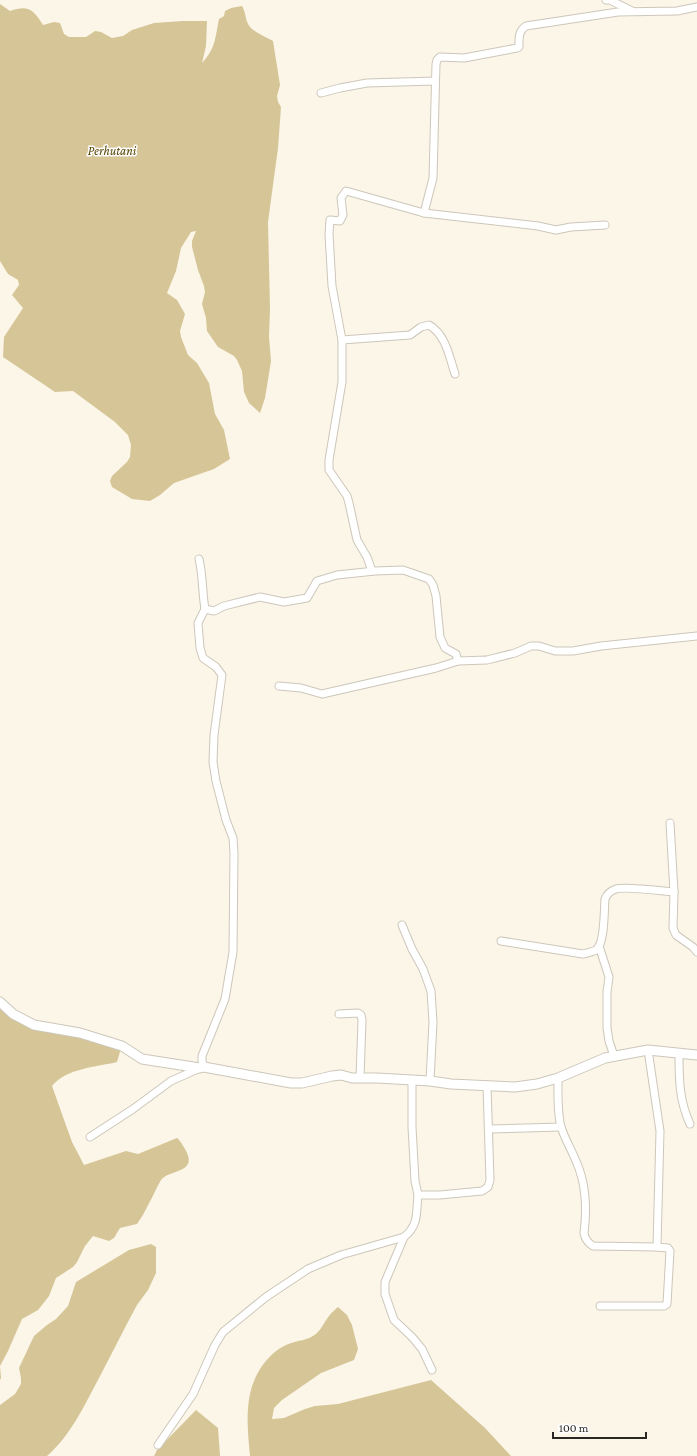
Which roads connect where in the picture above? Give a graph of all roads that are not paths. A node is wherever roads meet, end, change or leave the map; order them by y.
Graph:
1 (606, 0) edge
2 (697, 7) edge
3 (632, 11) junction
4 (435, 81) junction
5 (321, 94) dead end
6 (424, 213) junction
7 (605, 225) dead end
8 (342, 340) junction
9 (455, 374) dead end
10 (199, 559) dead end
11 (372, 571) junction
12 (205, 609) junction
13 (697, 636) edge
14 (458, 661) junction
15 (278, 686) dead end
16 (670, 823) dead end
17 (674, 892) junction
18 (402, 925) dead end
19 (501, 941) dead end
20 (599, 946) junction
21 (697, 952) edge
22 (0, 1002) edge
23 (339, 1014) dead end
24 (648, 1050) junction
25 (679, 1053) junction
26 (697, 1055) edge
27 (614, 1056) junction
28 (202, 1067) junction
29 (360, 1078) junction
30 (558, 1078) junction
31 (412, 1080) junction
32 (430, 1081) junction
33 (487, 1086) junction
34 (690, 1124) dead end
35 (561, 1127) junction
36 (489, 1129) junction
37 (90, 1137) dead end
38 (418, 1195) junction
39 (404, 1237) junction
40 (657, 1247) junction
41 (600, 1306) dead end
42 (432, 1370) dead end
43 (158, 1445) dead end

1 - 3 street
2 - 3 street
3 - 4 street
4 - 5 street
4 - 6 street
6 - 7 street
6 - 8 street
8 - 9 street
8 - 11 street
10 - 12 street
11 - 12 street
11 - 14 street
12 - 28 street
13 - 14 street
14 - 15 street
16 - 17 street
17 - 20 street
17 - 21 street
18 - 32 street
19 - 20 street
20 - 27 street
22 - 28 street
23 - 29 street
24 - 25 street
24 - 27 street
24 - 40 street
25 - 26 street
25 - 34 street
27 - 30 street
28 - 29 street
28 - 37 street
29 - 31 street
30 - 33 street
30 - 35 street
31 - 32 street
31 - 38 street
32 - 33 street
33 - 36 street
35 - 36 street
35 - 40 street
36 - 38 street
38 - 39 street
39 - 42 street
39 - 43 street
40 - 41 street

